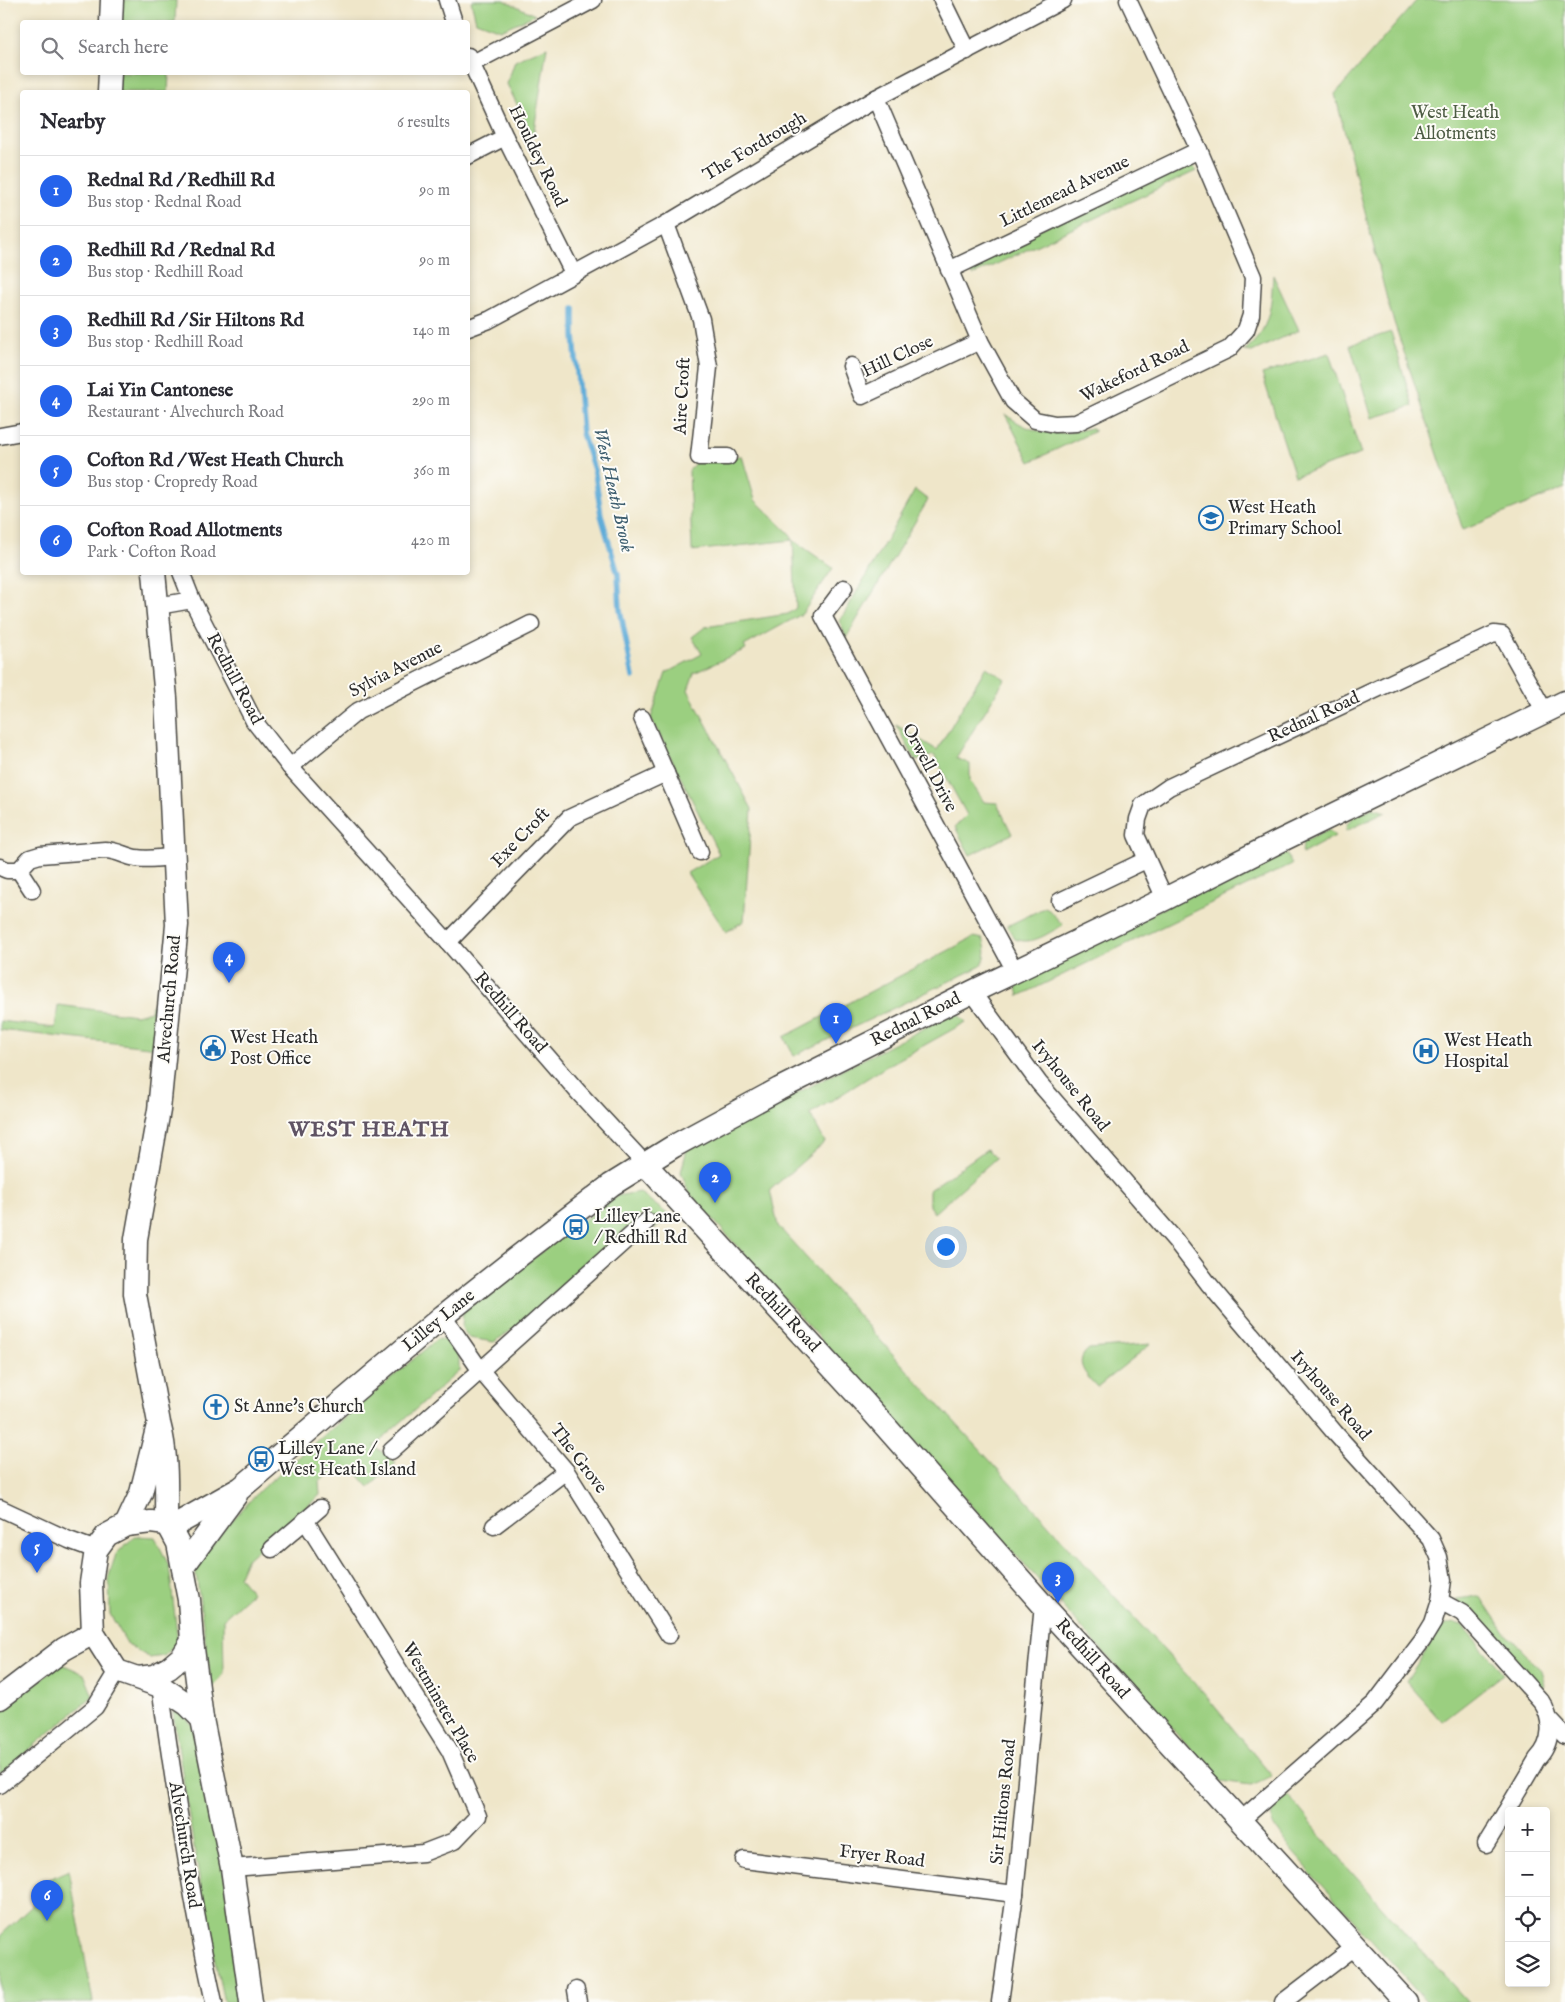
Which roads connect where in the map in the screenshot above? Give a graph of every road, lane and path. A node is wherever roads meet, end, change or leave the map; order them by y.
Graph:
1 (112, 0) edge
2 (447, 0) edge
3 (592, 0) edge
4 (942, 0) edge
5 (1063, 0) edge
6 (1128, 0) edge
7 (112, 20) edge
8 (453, 20) edge
9 (967, 51) junction
10 (470, 60) edge
11 (470, 62) edge
12 (110, 75) edge
13 (109, 90) edge
14 (876, 98) junction
15 (505, 137) junction
16 (1199, 150) junction
17 (470, 155) edge
18 (666, 224) junction
19 (949, 270) junction
20 (573, 274) junction
21 (470, 327) edge
22 (980, 341) junction
23 (851, 366) dead end
24 (20, 432) edge
25 (0, 436) edge
26 (728, 457) dead end
27 (154, 575) edge
28 (181, 575) edge
29 (844, 588) dead end
30 (192, 600) junction
31 (158, 606) junction
32 (531, 624) dead end
33 (1565, 702) edge
34 (1545, 712) junction
35 (642, 718) dead end
36 (290, 767) junction
37 (666, 773) junction
38 (700, 852) dead end
39 (175, 856) junction
40 (1146, 860) junction
41 (0, 867) edge
42 (19, 870) junction
43 (32, 890) dead end
44 (1165, 899) junction
45 (1060, 901) dead end
46 (448, 942) junction
47 (1015, 971) junction
48 (972, 992) junction
49 (645, 1164) junction
50 (647, 1221) dead end
51 (443, 1316) junction
52 (480, 1371) junction
53 (159, 1423) junction
54 (391, 1450) dead end
55 (167, 1471) junction
56 (566, 1471) junction
57 (241, 1488) junction
58 (0, 1508) edge
59 (320, 1508) dead end
60 (193, 1516) junction
61 (305, 1520) junction
62 (126, 1525) junction
63 (168, 1526) junction
64 (494, 1526) dead end
65 (272, 1549) dead end
66 (96, 1550) junction
67 (183, 1567) junction
68 (1440, 1601) junction
69 (1044, 1606) junction
70 (93, 1633) junction
71 (669, 1634) dead end
72 (192, 1641) junction
73 (128, 1674) junction
74 (160, 1686) junction
75 (0, 1698) edge
76 (202, 1719) junction
77 (1549, 1719) junction
78 (1565, 1736) edge
79 (0, 1785) edge
80 (1511, 1807) edge
81 (1505, 1818) edge
82 (1240, 1821) junction
83 (1486, 1844) dead end
84 (744, 1860) dead end
85 (232, 1868) junction
86 (1015, 1894) junction
87 (1355, 1947) junction
88 (214, 2002) edge
89 (251, 2002) edge
90 (1000, 2002) edge
91 (1283, 2002) edge
92 (1406, 2002) edge

1 - 7 street
2 - 8 street
3 - 10 street
4 - 9 street
5 - 9 street, The Fordrough
6 - 16 street, Wakeford Road
9 - 14 street, The Fordrough
11 - 15 street, Houldey Road
12 - 13 street
14 - 18 street, The Fordrough
14 - 19 street, Wakeford Road
15 - 17 street
15 - 20 street, Houldey Road
16 - 19 street, Littlemead Avenue
16 - 22 street, Wakeford Road
18 - 20 street, The Fordrough
18 - 26 street, Aire Croft
19 - 22 street, Wakeford Road
20 - 21 street, The Fordrough
22 - 23 street, Hill Close
24 - 25 street
27 - 31 street, Alvechurch Road
28 - 30 street, Redhill Road
29 - 47 street, Orwell Drive
30 - 31 street
30 - 36 street, Redhill Road
31 - 39 street, Alvechurch Road
32 - 36 street, Sylvia Avenue
33 - 34 street, Rednal Road
34 - 40 street, Rednal Road
34 - 44 street, Rednal Road
35 - 37 street
36 - 46 street, Redhill Road
37 - 38 street
37 - 46 street, Exe Croft
39 - 42 street
39 - 53 street, Alvechurch Road
40 - 44 street, Rednal Road
40 - 45 street
41 - 42 street
42 - 43 street
44 - 47 street, Rednal Road
46 - 49 street, Redhill Road
47 - 48 street, Rednal Road
48 - 49 street, Rednal Road
48 - 68 street, Ivyhouse Road
49 - 51 street, Lilley Lane
49 - 69 street, Redhill Road
50 - 52 street
51 - 52 street, The Grove
51 - 57 street, Lilley Lane
52 - 54 street
52 - 56 street, The Grove
53 - 55 street, Alvechurch Road
53 - 62 street, Alvechurch Road
55 - 60 street, Alvechurch Road
55 - 63 street, Alvechurch Road
56 - 64 street
56 - 71 street, The Grove
57 - 60 street, Lilley Lane
57 - 67 street, Lilley Lane
58 - 66 street
59 - 61 street
60 - 63 street, Lilley Lane
61 - 65 street
61 - 85 street, Westminster Place
62 - 63 street
62 - 66 street
63 - 67 street
66 - 70 street
67 - 72 street
68 - 77 street
68 - 82 street, Ivyhouse Road
69 - 82 street, Redhill Road
69 - 86 street, Sir Hiltons Road
70 - 73 street
70 - 75 street
72 - 73 street
72 - 76 street
73 - 74 street
73 - 79 street
74 - 76 street
74 - 88 street, Alvechurch Road
76 - 85 street
77 - 78 street
77 - 80 street
81 - 83 street
82 - 87 street, Redhill Road
84 - 86 street, Fryer Road
85 - 89 street
86 - 90 street, Sir Hiltons Road
87 - 91 street
87 - 92 street, Redhill Road

